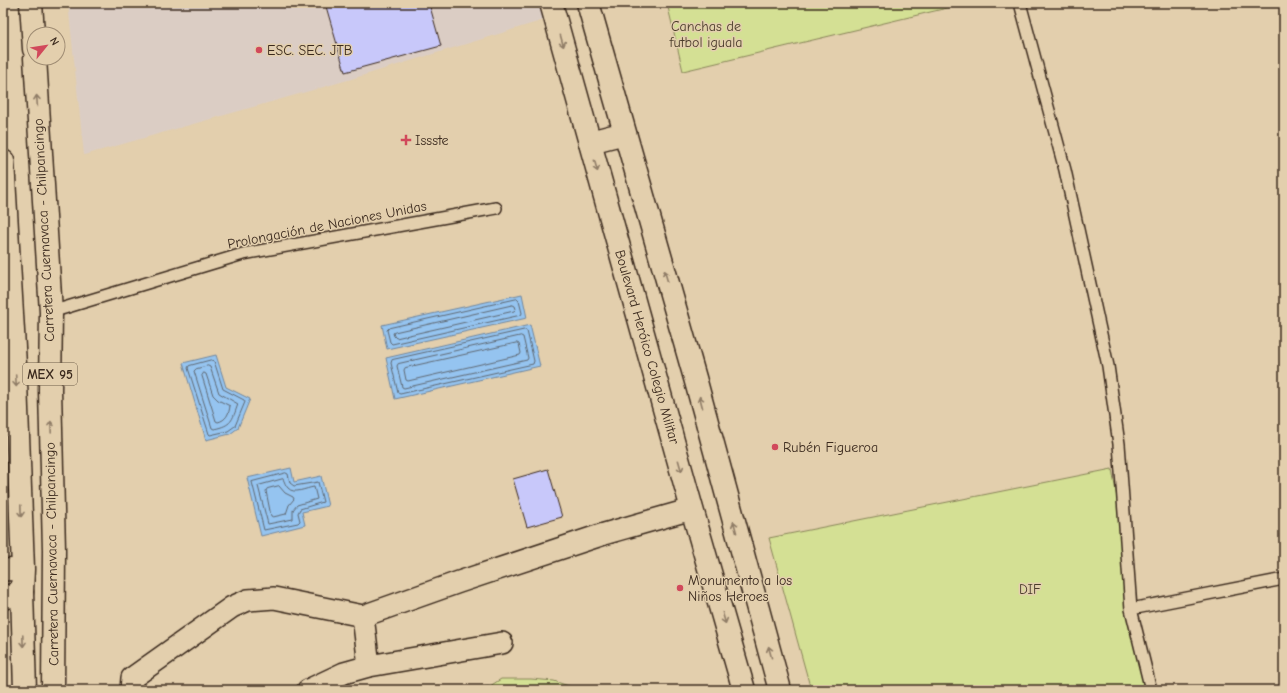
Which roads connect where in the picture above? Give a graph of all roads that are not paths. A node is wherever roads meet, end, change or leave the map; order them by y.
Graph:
1 (31, 3) edge
2 (551, 3) edge
3 (588, 3) edge
4 (1020, 3) edge
5 (32, 26) edge
6 (36, 66) edge
7 (625, 133) junction
8 (590, 142) junction
9 (3, 161) edge
10 (4, 208) edge
11 (496, 208) dead end
12 (51, 312) junction
13 (692, 509) junction
14 (13, 569) edge
15 (1284, 579) edge
16 (12, 595) edge
17 (1131, 609) junction
18 (363, 616) junction
19 (502, 643) dead end
20 (369, 666) junction
21 (25, 690) edge
22 (53, 690) edge
23 (130, 690) edge
24 (308, 690) edge
25 (744, 690) edge
26 (780, 690) edge
27 (1151, 690) edge

1 - 5 main road
2 -> 8 main road, Boulevard Heróico Colegio Militar
3 - 7 main road
4 - 17 lane
12 -> 6 main road, Carretera Cuernavaca - Chilpancingo / MEX 95
7 - 8 main road
26 -> 7 main road
8 -> 13 main road, Boulevard Heróico Colegio Militar
9 - 10 main road, Carretera Cuernavaca - Chilpancingo / MEX 95
10 -> 14 main road, Carretera Cuernavaca - Chilpancingo / MEX 95
11 - 12 lane, Prolongación de Naciones Unidas
22 -> 12 main road, Carretera Cuernavaca - Chilpancingo / MEX 95
13 - 18 street
13 -> 25 main road, Boulevard Heróico Colegio Militar
14 - 16 main road, Carretera Cuernavaca - Chilpancingo / MEX 95
15 - 17 lane
16 -> 21 main road, Carretera Cuernavaca - Chilpancingo / MEX 95
17 - 27 lane
18 - 20 street
18 - 23 street
19 - 20 street
20 - 24 street

